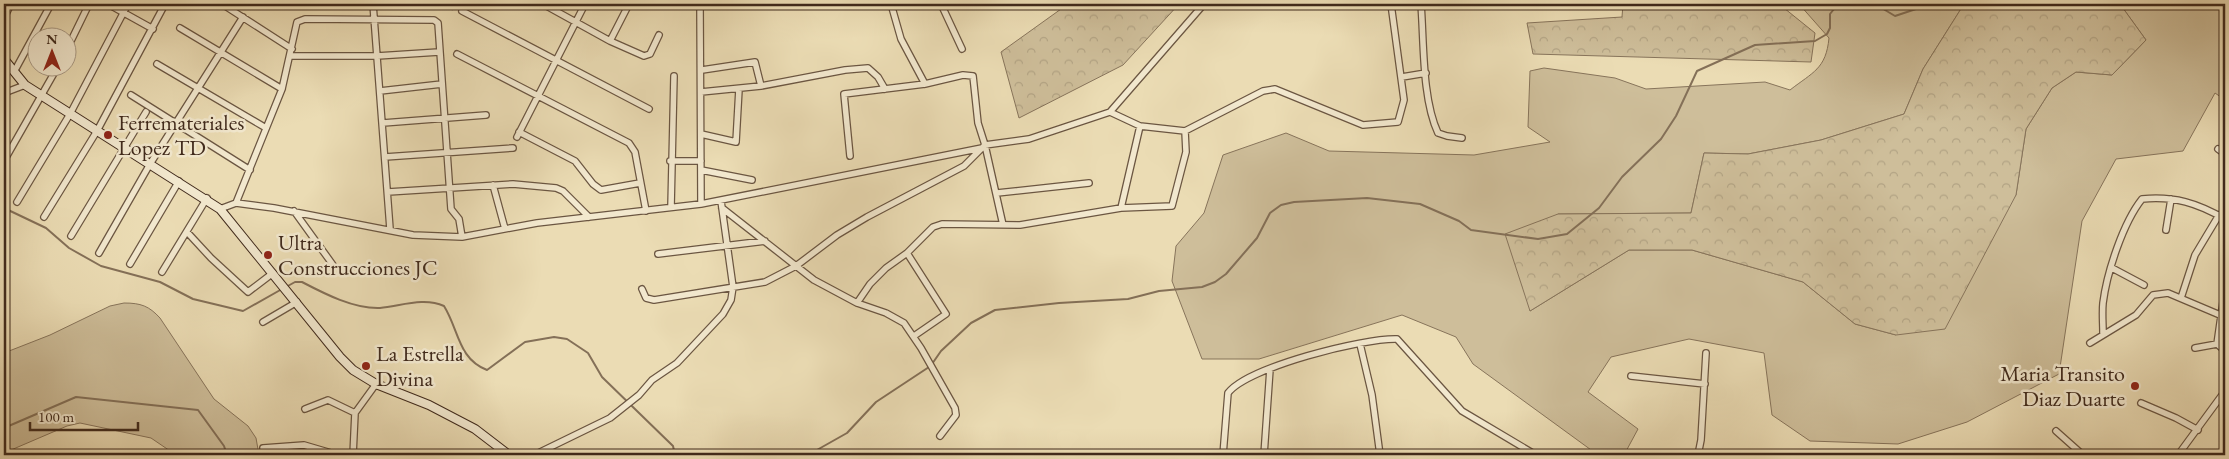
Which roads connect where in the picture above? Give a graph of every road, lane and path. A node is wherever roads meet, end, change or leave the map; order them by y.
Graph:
1 (11, 4) edge
2 (51, 4) edge
3 (90, 4) edge
4 (108, 4) edge
5 (128, 4) edge
6 (165, 4) edge
7 (222, 4) edge
8 (373, 4) edge
9 (543, 4) edge
10 (585, 4) edge
11 (629, 4) edge
12 (700, 4) edge
13 (891, 4) edge
14 (941, 4) edge
15 (1204, 4) edge
16 (1391, 4) edge
17 (1421, 4) edge
18 (462, 11) dead end
19 (124, 12) junction
20 (243, 17) junction
21 (4, 18) edge
22 (374, 21) junction
23 (576, 21) junction
24 (78, 28) edge
25 (153, 28) junction
26 (180, 28) dead end
27 (659, 35) dead end
28 (610, 40) junction
29 (292, 49) junction
30 (962, 49) dead end
31 (439, 52) junction
32 (220, 54) junction
33 (457, 54) dead end
34 (290, 56) junction
35 (377, 56) junction
36 (4, 59) edge
37 (556, 60) junction
38 (157, 64) dead end
39 (702, 70) junction
40 (14, 72) junction
41 (1426, 74) junction
42 (674, 76) dead end
43 (1402, 77) junction
44 (52, 78) edge
45 (442, 84) junction
46 (924, 84) junction
47 (25, 86) junction
48 (761, 86) junction
49 (198, 87) junction
50 (282, 89) junction
51 (739, 89) junction
52 (885, 89) junction
53 (380, 91) junction
54 (702, 92) junction
55 (4, 93) edge
56 (131, 95) dead end
57 (43, 96) junction
58 (538, 96) junction
59 (649, 109) dead end
60 (146, 112) dead end
61 (1110, 112) junction
62 (70, 114) junction
63 (486, 115) dead end
64 (444, 118) junction
65 (176, 122) junction
66 (383, 123) junction
67 (1140, 126) junction
68 (266, 128) junction
69 (97, 131) junction
70 (1185, 131) junction
71 (702, 134) junction
72 (1462, 138) dead end
73 (984, 147) junction
74 (123, 148) junction
75 (512, 148) dead end
76 (2218, 149) dead end
77 (448, 154) junction
78 (2225, 154) edge
79 (850, 156) dead end
80 (386, 157) junction
81 (4, 161) edge
82 (670, 161) junction
83 (701, 161) junction
84 (150, 164) junction
85 (250, 170) junction
86 (701, 170) junction
87 (752, 180) dead end
88 (179, 181) junction
89 (640, 183) junction
90 (1089, 183) dead end
91 (493, 185) junction
92 (450, 189) junction
93 (388, 192) junction
94 (997, 193) junction
95 (208, 198) junction
96 (2172, 198) junction
97 (720, 200) junction
98 (17, 202) dead end
99 (236, 203) junction
100 (701, 204) junction
101 (671, 207) junction
102 (220, 208) junction
103 (722, 208) junction
104 (1121, 208) junction
105 (294, 211) junction
106 (646, 211) junction
107 (2219, 215) junction
108 (44, 217) dead end
109 (589, 217) junction
110 (2225, 219) edge
111 (1003, 225) junction
112 (390, 229) junction
113 (505, 229) junction
114 (2166, 230) dead end
115 (187, 232) junction
116 (71, 236) dead end
117 (462, 237) junction
118 (765, 241) junction
119 (727, 246) junction
120 (99, 253) dead end
121 (907, 253) junction
122 (658, 254) dead end
123 (130, 264) dead end
124 (333, 266) dead end
125 (796, 266) junction
126 (2112, 268) junction
127 (162, 272) dead end
128 (272, 273) junction
129 (2144, 285) dead end
130 (734, 287) junction
131 (2225, 288) edge
132 (642, 290) dead end
133 (2181, 298) junction
134 (297, 302) junction
135 (857, 303) junction
136 (2220, 315) junction
137 (263, 322) dead end
138 (2103, 334) junction
139 (914, 336) junction
140 (2090, 343) dead end
141 (1360, 344) junction
142 (2217, 344) junction
143 (2195, 348) dead end
144 (2225, 351) edge
145 (1706, 353) dead end
146 (1270, 369) junction
147 (1631, 376) dead end
148 (376, 384) junction
149 (1705, 384) junction
150 (2224, 395) edge
151 (2141, 403) dead end
152 (305, 409) dead end
153 (355, 413) junction
154 (2198, 430) junction
155 (2056, 431) dead end
156 (940, 436) dead end
157 (263, 448) dead end
158 (338, 455) edge
159 (353, 455) edge
160 (509, 455) edge
161 (534, 455) edge
162 (1223, 455) edge
163 (1264, 455) edge
164 (1380, 455) edge
165 (1536, 455) edge
166 (1698, 455) edge
167 (2083, 455) edge
168 (2178, 455) edge

1 - 21 street
2 - 40 street
3 - 24 street
4 - 19 street
5 - 19 street
6 - 25 street
7 - 20 street
8 - 22 street
9 - 23 street
10 - 23 street
11 - 28 street
12 - 39 street
13 - 46 street
14 - 30 street
15 - 61 street
16 - 43 street
17 - 41 street
18 - 37 street
19 - 25 street
19 - 62 street
20 - 29 street
20 - 32 street
22 - 29 street
22 - 31 street
22 - 35 street
23 - 28 street
23 - 37 street
25 - 69 street
26 - 32 street
27 - 28 street
29 - 34 street
31 - 35 street
31 - 45 street
32 - 49 street
32 - 50 street
33 - 58 street
34 - 35 street
34 - 50 street
35 - 53 street
36 - 40 main road
37 - 58 street
37 - 59 street
38 - 49 street
39 - 48 street
39 - 54 street
40 - 47 main road
41 - 43 street
41 - 72 street
42 - 82 street
43 - 70 street
44 - 57 street
45 - 53 street
45 - 64 street
46 - 52 street
46 - 73 street
47 - 55 street
47 - 57 main road
48 - 51 street
48 - 52 street
49 - 65 street
49 - 68 street
50 - 68 street
51 - 54 street
51 - 71 street
52 - 79 street
53 - 66 street
54 - 71 street
56 - 65 street
57 - 62 main road
57 - 81 street
58 - 89 street
58 - 89 street
60 - 74 street
61 - 67 street
61 - 73 street
62 - 69 main road
62 - 98 street
63 - 64 street
64 - 66 street
64 - 77 street
65 - 84 street
65 - 85 street
66 - 80 street
67 - 70 street
67 - 104 street
68 - 85 street
69 - 74 main road
69 - 108 street
70 - 104 street
71 - 83 street
73 - 94 street
73 - 97 street
73 - 125 street
74 - 84 main road
74 - 116 street
75 - 77 street
76 - 78 street
77 - 80 street
77 - 92 street
80 - 93 street
82 - 83 street
82 - 101 street
83 - 86 street
84 - 88 main road
84 - 120 street
85 - 99 street
86 - 87 street
86 - 100 street
88 - 95 main road
88 - 123 street
89 - 106 street
90 - 94 street
91 - 92 street
91 - 109 street
91 - 113 street
92 - 93 street
92 - 117 street
93 - 112 street
94 - 111 street
95 - 102 main road
95 - 115 street
96 - 107 street
96 - 114 street
96 - 126 street
97 - 100 street
97 - 103 street
99 - 102 street
99 - 105 street
100 - 101 street
101 - 106 street
102 - 128 main road
103 - 118 street
103 - 119 street
104 - 111 street
105 - 112 street
105 - 124 street
106 - 109 street
107 - 110 street
107 - 133 street
109 - 113 street
111 - 121 street
112 - 117 street
113 - 117 street
115 - 127 street
115 - 128 street
118 - 119 street
118 - 125 street
119 - 122 street
119 - 130 street
121 - 135 street
121 - 139 street
125 - 130 street
125 - 135 street
126 - 129 street
126 - 138 street
128 - 134 main road
130 - 132 street
130 - 161 street
131 - 136 street
133 - 136 street
133 - 138 street
134 - 137 street
134 - 148 main road
135 - 139 street
136 - 142 street
138 - 140 street
139 - 156 street
141 - 146 street
141 - 164 street
141 - 165 street
142 - 143 street
142 - 144 street
145 - 149 street
146 - 162 street
146 - 163 street
147 - 149 street
148 - 153 street
148 - 160 main road
149 - 166 street
150 - 154 street
151 - 154 street
152 - 153 street
153 - 159 street
154 - 168 street
155 - 167 street
157 - 158 street

